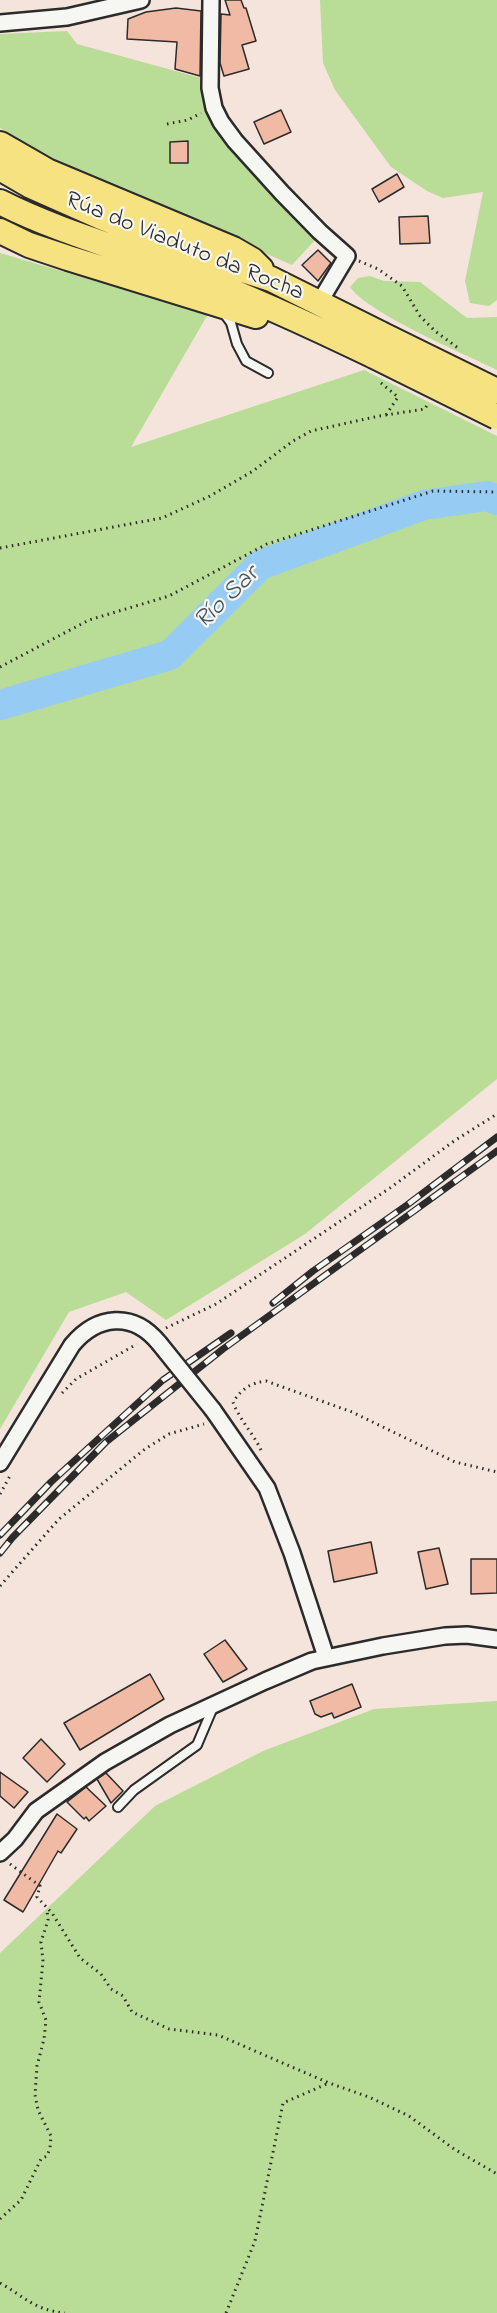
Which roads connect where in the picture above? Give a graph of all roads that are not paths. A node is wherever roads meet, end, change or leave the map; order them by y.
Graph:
1 (141, 0) edge
2 (211, 0) edge
3 (0, 23) edge
4 (0, 144) edge
5 (0, 168) edge
6 (0, 202) edge
7 (0, 231) edge
8 (271, 279) junction
9 (319, 303) junction
10 (216, 304) junction
11 (332, 336) junction
12 (378, 345) junction
13 (268, 373) dead end
14 (497, 391) edge
15 (497, 417) edge
16 (0, 1463) edge
17 (497, 1639) edge
18 (326, 1657) junction
19 (214, 1704) junction
20 (118, 1807) dead end
21 (2, 1857) edge

1 - 3 street
2 - 9 street
4 - 8 highway
5 - 8 highway, Rúa do Viaduto da Rocha
6 - 11 highway, Rúa do Viaduto da Rocha
7 - 10 highway
8 - 9 highway, Rúa do Viaduto da Rocha
9 - 12 highway, Rúa do Viaduto da Rocha
10 - 11 highway
10 - 13 lane
11 - 12 highway, Rúa do Viaduto da Rocha
12 - 14 highway, Rúa do Viaduto da Rocha, bridge
12 - 15 highway, Rúa do Viaduto da Rocha, bridge
16 - 18 street, bridge
17 - 18 street
18 - 19 street
19 - 20 lane
19 - 21 street

